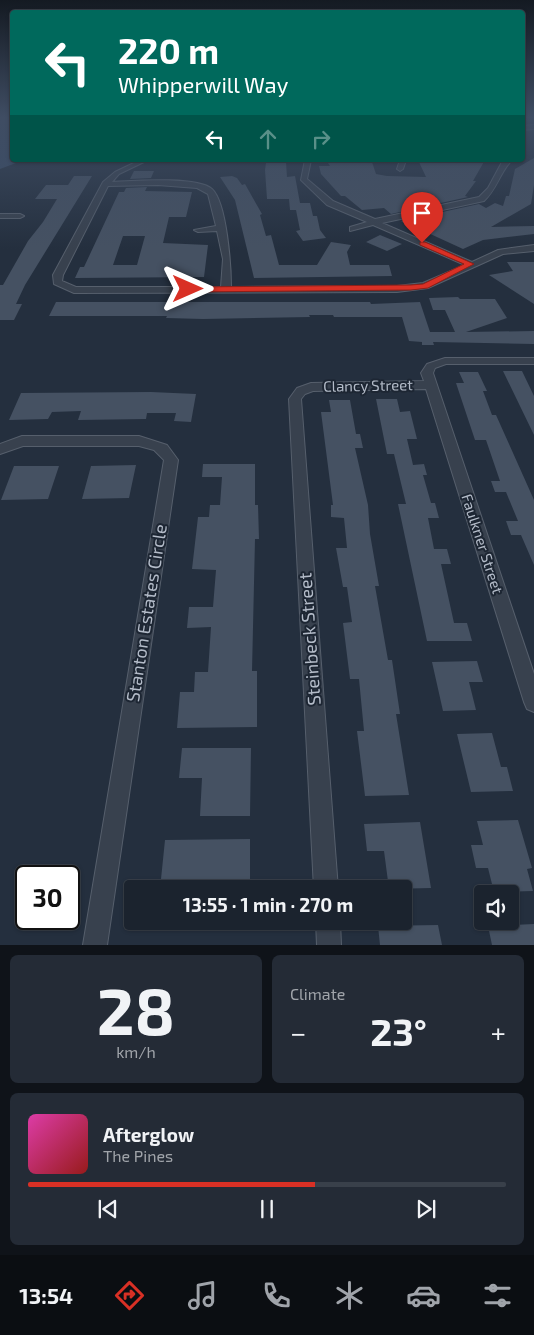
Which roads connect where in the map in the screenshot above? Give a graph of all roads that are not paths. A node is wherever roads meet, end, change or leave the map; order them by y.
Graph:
1 (141, 162) edge
2 (307, 162) edge
3 (402, 162) edge
4 (506, 162) edge
5 (400, 169) dead end
6 (106, 184) junction
7 (0, 216) edge
8 (20, 216) dead end
9 (374, 222) junction
10 (221, 228) junction
11 (353, 229) dead end
12 (198, 230) dead end
13 (534, 248) edge
14 (470, 264) junction
15 (226, 289) junction
16 (534, 361) edge
17 (431, 385) junction
18 (300, 391) joint
19 (0, 449) edge
20 (534, 702) edge
21 (325, 880) edge
22 (328, 930) edge
23 (95, 945) edge
24 (329, 945) edge

1 - 6 street
2 - 9 street
3 - 5 street
4 - 9 street
6 - 10 street
6 - 15 street
7 - 8 street
9 - 11 street
9 - 14 street
10 - 12 street
10 - 15 street
13 - 14 street
14 - 15 street
16 - 17 street, Clancy Street
17 - 18 street, Clancy Street
17 - 20 street, Faulkner Street
18 - 21 street, Steinbeck Street
19 - 23 street, Stanton Estates Circle
22 - 24 street

